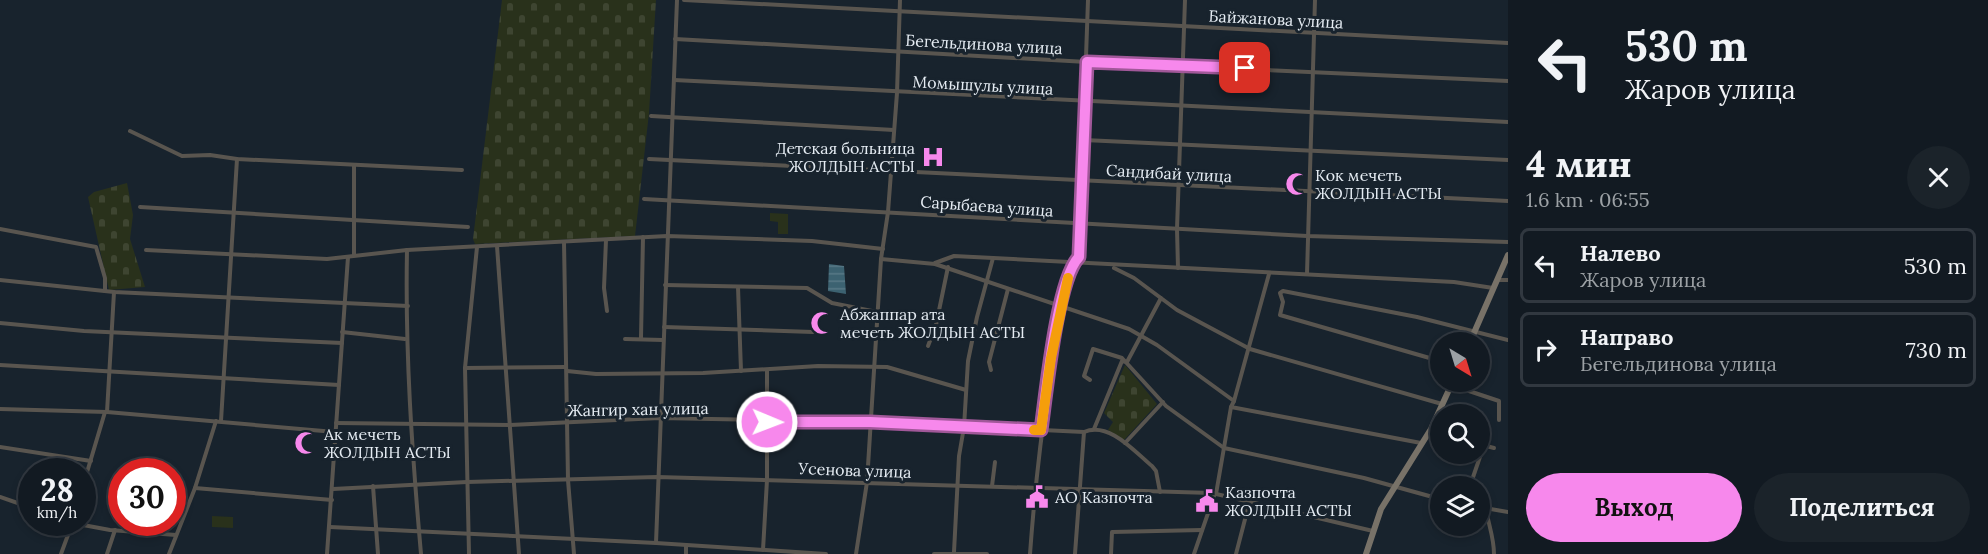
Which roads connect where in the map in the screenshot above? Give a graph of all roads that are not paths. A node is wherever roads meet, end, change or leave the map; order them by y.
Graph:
1 (676, 0) edge
2 (684, 0) edge
3 (900, 0) edge
4 (1088, 0) edge
5 (1185, 0) edge
6 (1316, 0) edge
7 (899, 11) junction
8 (1088, 21) junction
9 (1184, 25) junction
10 (1315, 33) junction
11 (675, 39) junction
12 (1508, 43) edge
13 (898, 51) junction
14 (1087, 62) junction
15 (1183, 66) junction
16 (1313, 72) junction
17 (674, 80) junction
18 (1508, 81) edge
19 (897, 93) junction
20 (1084, 102) junction
21 (1182, 107) junction
22 (1312, 114) junction
23 (651, 116) dead end
24 (673, 117) junction
25 (1508, 122) edge
26 (894, 130) junction
27 (130, 131) dead end
28 (1084, 140) junction
29 (1181, 146) junction
30 (1310, 152) junction
31 (237, 159) junction
32 (649, 159) dead end
33 (1508, 160) edge
34 (671, 161) junction
35 (354, 165) junction
36 (462, 170) dead end
37 (891, 172) junction
38 (1083, 180) junction
39 (1179, 186) junction
40 (1310, 191) junction
41 (644, 199) dead end
42 (669, 200) junction
43 (1508, 201) edge
44 (140, 207) dead end
45 (233, 212) junction
46 (888, 212) junction
47 (354, 220) junction
48 (1081, 224) junction
49 (468, 227) dead end
50 (0, 229) edge
51 (1177, 229) junction
52 (667, 236) junction
53 (1307, 236) junction
54 (643, 237) junction
55 (606, 239) junction
56 (564, 242) junction
57 (1508, 242) edge
58 (497, 246) junction
59 (477, 247) junction
60 (883, 249) junction
61 (146, 250) dead end
62 (407, 250) junction
63 (231, 255) junction
64 (354, 255) junction
65 (1508, 255) edge
66 (348, 257) junction
67 (993, 258) junction
68 (881, 260) junction
69 (1073, 263) junction
70 (935, 264) junction
71 (1111, 266) junction
72 (948, 267) junction
73 (1178, 268) junction
74 (1269, 274) junction
75 (1306, 274) junction
76 (0, 280) edge
77 (1497, 280) junction
78 (1508, 280) edge
79 (988, 283) junction
80 (665, 285) junction
81 (738, 287) junction
82 (1493, 288) junction
83 (1008, 289) junction
84 (105, 291) junction
85 (114, 292) junction
86 (228, 296) junction
87 (1161, 298) junction
88 (344, 302) junction
89 (408, 306) junction
90 (1061, 307) junction
91 (607, 311) dead end
92 (877, 312) junction
93 (0, 323) edge
94 (664, 327) junction
95 (740, 330) junction
96 (1475, 330) junction
97 (111, 331) junction
98 (342, 332) junction
99 (813, 332) dead end
100 (1142, 335) junction
101 (225, 338) junction
102 (641, 338) junction
103 (405, 339) junction
104 (625, 339) dead end
105 (663, 340) junction
106 (1508, 340) edge
107 (342, 343) junction
108 (928, 346) dead end
109 (1250, 349) junction
110 (1430, 358) edge
111 (1127, 362) junction
112 (0, 365) edge
113 (505, 366) junction
114 (874, 367) junction
115 (465, 369) junction
116 (567, 369) junction
117 (767, 370) junction
118 (991, 370) dead end
119 (741, 371) junction
120 (109, 373) junction
121 (662, 373) junction
122 (225, 379) junction
123 (1090, 380) dead end
124 (339, 384) junction
125 (966, 390) junction
126 (1476, 392) edge
127 (1234, 401) junction
128 (1163, 402) junction
129 (1440, 404) edge
130 (1231, 407) junction
131 (0, 409) edge
132 (106, 412) junction
133 (660, 418) junction
134 (1499, 420) dead end
135 (216, 421) junction
136 (221, 421) junction
137 (567, 422) junction
138 (767, 422) junction
139 (870, 422) junction
140 (336, 423) junction
141 (411, 425) junction
142 (510, 425) junction
143 (464, 426) junction
144 (964, 427) junction
145 (1094, 429) junction
146 (1041, 430) junction
147 (1430, 431) edge
148 (335, 432) junction
149 (1084, 432) junction
150 (1125, 443) junction
151 (1422, 444) junction
152 (0, 447) edge
153 (1490, 447) edge
154 (1224, 448) junction
155 (1494, 448) dead end
156 (72, 458) edge
157 (92, 458) edge
158 (995, 462) dead end
159 (657, 477) junction
160 (514, 480) junction
161 (568, 480) junction
162 (767, 480) junction
163 (467, 482) junction
164 (867, 482) junction
165 (414, 483) junction
166 (957, 485) junction
167 (373, 486) junction
168 (992, 486) junction
169 (1035, 486) junction
170 (1394, 487) junction
171 (195, 488) junction
172 (333, 489) junction
173 (1079, 489) junction
174 (1160, 492) junction
175 (1215, 493) junction
176 (1430, 496) edge
177 (0, 497) edge
178 (332, 500) junction
179 (1250, 500) junction
180 (18, 503) edge
181 (1490, 508) edge
182 (186, 510) edge
183 (1508, 512) edge
184 (330, 527) junction
185 (375, 528) junction
186 (1490, 529) edge
187 (419, 530) junction
188 (1202, 530) junction
189 (1373, 531) junction
190 (468, 533) junction
191 (66, 536) edge
192 (113, 536) edge
193 (175, 536) edge
194 (519, 536) junction
195 (573, 538) junction
196 (656, 543) junction
197 (686, 545) junction
198 (763, 550) junction
199 (954, 552) junction
200 (60, 554) edge
201 (108, 554) edge
202 (169, 554) edge
203 (327, 554) edge
204 (378, 554) edge
205 (421, 554) edge
206 (469, 554) edge
207 (519, 554) edge
208 (574, 554) edge
209 (686, 554) edge
210 (826, 554) edge
211 (856, 554) edge
212 (934, 554) edge
213 (987, 554) edge
214 (1030, 554) edge
215 (1075, 554) edge
216 (1111, 554) edge
217 (1194, 554) edge
218 (1236, 554) edge
219 (1366, 554) edge
220 (1494, 554) edge

1 - 11 street
2 - 7 street, Байжанова улица
3 - 7 street
4 - 8 street
5 - 9 street
6 - 10 street
7 - 8 street, Байжанова улица
7 - 13 street
8 - 9 street, Байжанова улица
8 - 14 street
9 - 10 street, Байжанова улица
9 - 15 street
10 - 12 street, Байжанова улица
10 - 16 street
11 - 13 street, Бегельдинова улица
11 - 17 street
13 - 14 street, Бегельдинова улица
13 - 19 street
14 - 15 street, Бегельдинова улица
14 - 20 street
15 - 16 street, Бегельдинова улица
15 - 21 street
16 - 18 street, Бегельдинова улица
16 - 22 street
17 - 19 street, Момышулы улица
17 - 24 street
19 - 20 street, Момышулы улица
19 - 26 street
20 - 21 street, Момышулы улица
20 - 28 street
21 - 22 street, Момышулы улица
21 - 29 street
22 - 25 street, Момышулы улица
22 - 30 street
23 - 24 street
24 - 26 street
24 - 34 street
26 - 37 street
27 - 31 street
28 - 29 street
28 - 38 street
29 - 30 street
29 - 39 street
30 - 33 street
30 - 40 street
31 - 35 street
31 - 45 street
32 - 34 street, Сандибай улица
34 - 37 street, Сандибай улица
34 - 42 street
35 - 36 street
35 - 47 street
37 - 38 street, Сандибай улица
37 - 46 street
38 - 39 street, Сандибай улица
38 - 48 street
39 - 40 street, Сандибай улица
39 - 51 street
40 - 43 street, Сандибай улица
40 - 53 street
41 - 42 street, Сарыбаева улица
42 - 46 street, Сарыбаева улица
42 - 52 street
44 - 45 street
45 - 47 street
45 - 63 street
46 - 48 street, Сарыбаева улица
46 - 60 street
47 - 49 street
47 - 64 street
48 - 51 street, Сарыбаева улица
48 - 69 street
50 - 84 street
51 - 53 street, Сарыбаева улица
51 - 73 street
52 - 54 street
52 - 60 street
52 - 80 street
53 - 57 street, Сарыбаева улица
53 - 75 street
54 - 55 street
54 - 102 street
55 - 56 street
55 - 91 street
56 - 58 street
56 - 116 street
58 - 59 street
58 - 113 street
59 - 62 street
59 - 115 street
60 - 68 street
61 - 63 street
62 - 64 street
62 - 89 street
63 - 66 street
63 - 86 street
64 - 66 street
65 - 77 main road
66 - 88 street
67 - 69 street
67 - 70 street
67 - 79 street
68 - 70 street
68 - 92 street
69 - 71 street
69 - 90 street
70 - 72 street
71 - 73 street
71 - 87 street
72 - 79 street
72 - 108 street
73 - 74 street
74 - 75 street
74 - 109 street
75 - 82 street
76 - 84 street
77 - 78 street
77 - 82 main road
79 - 83 street
79 - 125 street
80 - 81 street
80 - 94 street
81 - 92 street
81 - 95 street
82 - 96 main road
83 - 90 street
83 - 118 street
84 - 85 street
85 - 86 street
85 - 97 street
86 - 88 street
86 - 101 street
87 - 100 street
87 - 109 street
88 - 89 street
88 - 98 street
89 - 103 street
90 - 100 street
90 - 146 street
92 - 114 street
93 - 97 street
94 - 95 street
94 - 105 street
95 - 99 street
95 - 119 street
96 - 106 street
96 - 110 street
97 - 101 street
97 - 120 street
98 - 103 street
98 - 107 street
100 - 111 street
100 - 127 street
101 - 107 street
101 - 122 street
102 - 104 street
102 - 105 street
103 - 141 street
105 - 121 street
107 - 124 street
109 - 127 street
109 - 129 street
111 - 123 street
111 - 128 street
111 - 145 street
112 - 120 street
113 - 115 street
113 - 116 street
113 - 142 street
114 - 117 street
114 - 125 street
114 - 139 street
115 - 143 street
116 - 121 street
116 - 137 street
117 - 119 street
117 - 138 street
119 - 121 street
120 - 122 street
120 - 132 street
121 - 133 street
122 - 124 street
122 - 136 street
124 - 140 street
125 - 144 street
126 - 134 street
127 - 130 street
128 - 150 street
128 - 154 street
130 - 151 street
130 - 154 street
131 - 132 street
132 - 135 street
132 - 157 street
133 - 137 street, Жангир хан улица
133 - 138 street, Жангир хан улица
133 - 159 street
135 - 136 street
135 - 171 street
136 - 148 street
137 - 142 street, Жангир хан улица
137 - 161 street
138 - 139 street, Жангир хан улица
138 - 162 street
139 - 144 street, Жангир хан улица
139 - 164 street
140 - 141 street, Жангир хан улица
140 - 148 street
141 - 143 street, Жангир хан улица
141 - 165 street
142 - 143 street, Жангир хан улица
142 - 160 street
143 - 163 street
144 - 146 street, Жангир хан улица
144 - 166 street
145 - 149 street, Жангир хан улица
145 - 150 street
146 - 149 street, Жангир хан улица
146 - 169 street
147 - 151 main road
148 - 172 street
149 - 173 street
150 - 174 street
151 - 170 main road
152 - 156 street
153 - 155 street
154 - 170 street
154 - 175 street
158 - 168 street
159 - 161 street, Усенова улица
159 - 162 street, Усенова улица
159 - 196 street
160 - 161 street, Усенова улица
160 - 163 street, Усенова улица
160 - 194 street
161 - 195 street
162 - 164 street, Усенова улица
162 - 198 street
163 - 165 street, Усенова улица
163 - 190 street
164 - 166 street, Усенова улица
164 - 211 street
165 - 167 street, Усенова улица
165 - 187 street
166 - 168 street, Усенова улица
166 - 199 street
167 - 172 street, Усенова улица
167 - 185 street
168 - 169 street, Усенова улица
169 - 173 street, Усенова улица
169 - 214 street
170 - 176 street
170 - 189 main road
171 - 178 street
171 - 182 street
172 - 178 street
173 - 174 street, Усенова улица
173 - 215 street
174 - 175 street, Усенова улица
175 - 179 street, Усенова улица
175 - 188 street
177 - 180 street
178 - 184 street
179 - 189 street, Усенова улица
179 - 218 street
181 - 183 street
184 - 185 street
184 - 203 street
185 - 187 street
185 - 204 street
186 - 220 street
187 - 190 street
187 - 205 street
188 - 216 street
188 - 217 street
189 - 219 main road
190 - 194 street
190 - 206 street
191 - 200 street
192 - 201 street
193 - 202 street
194 - 195 street
194 - 207 street
195 - 196 street
195 - 208 street
196 - 197 street
197 - 198 street
197 - 209 street
198 - 210 street
199 - 212 street
199 - 213 street

